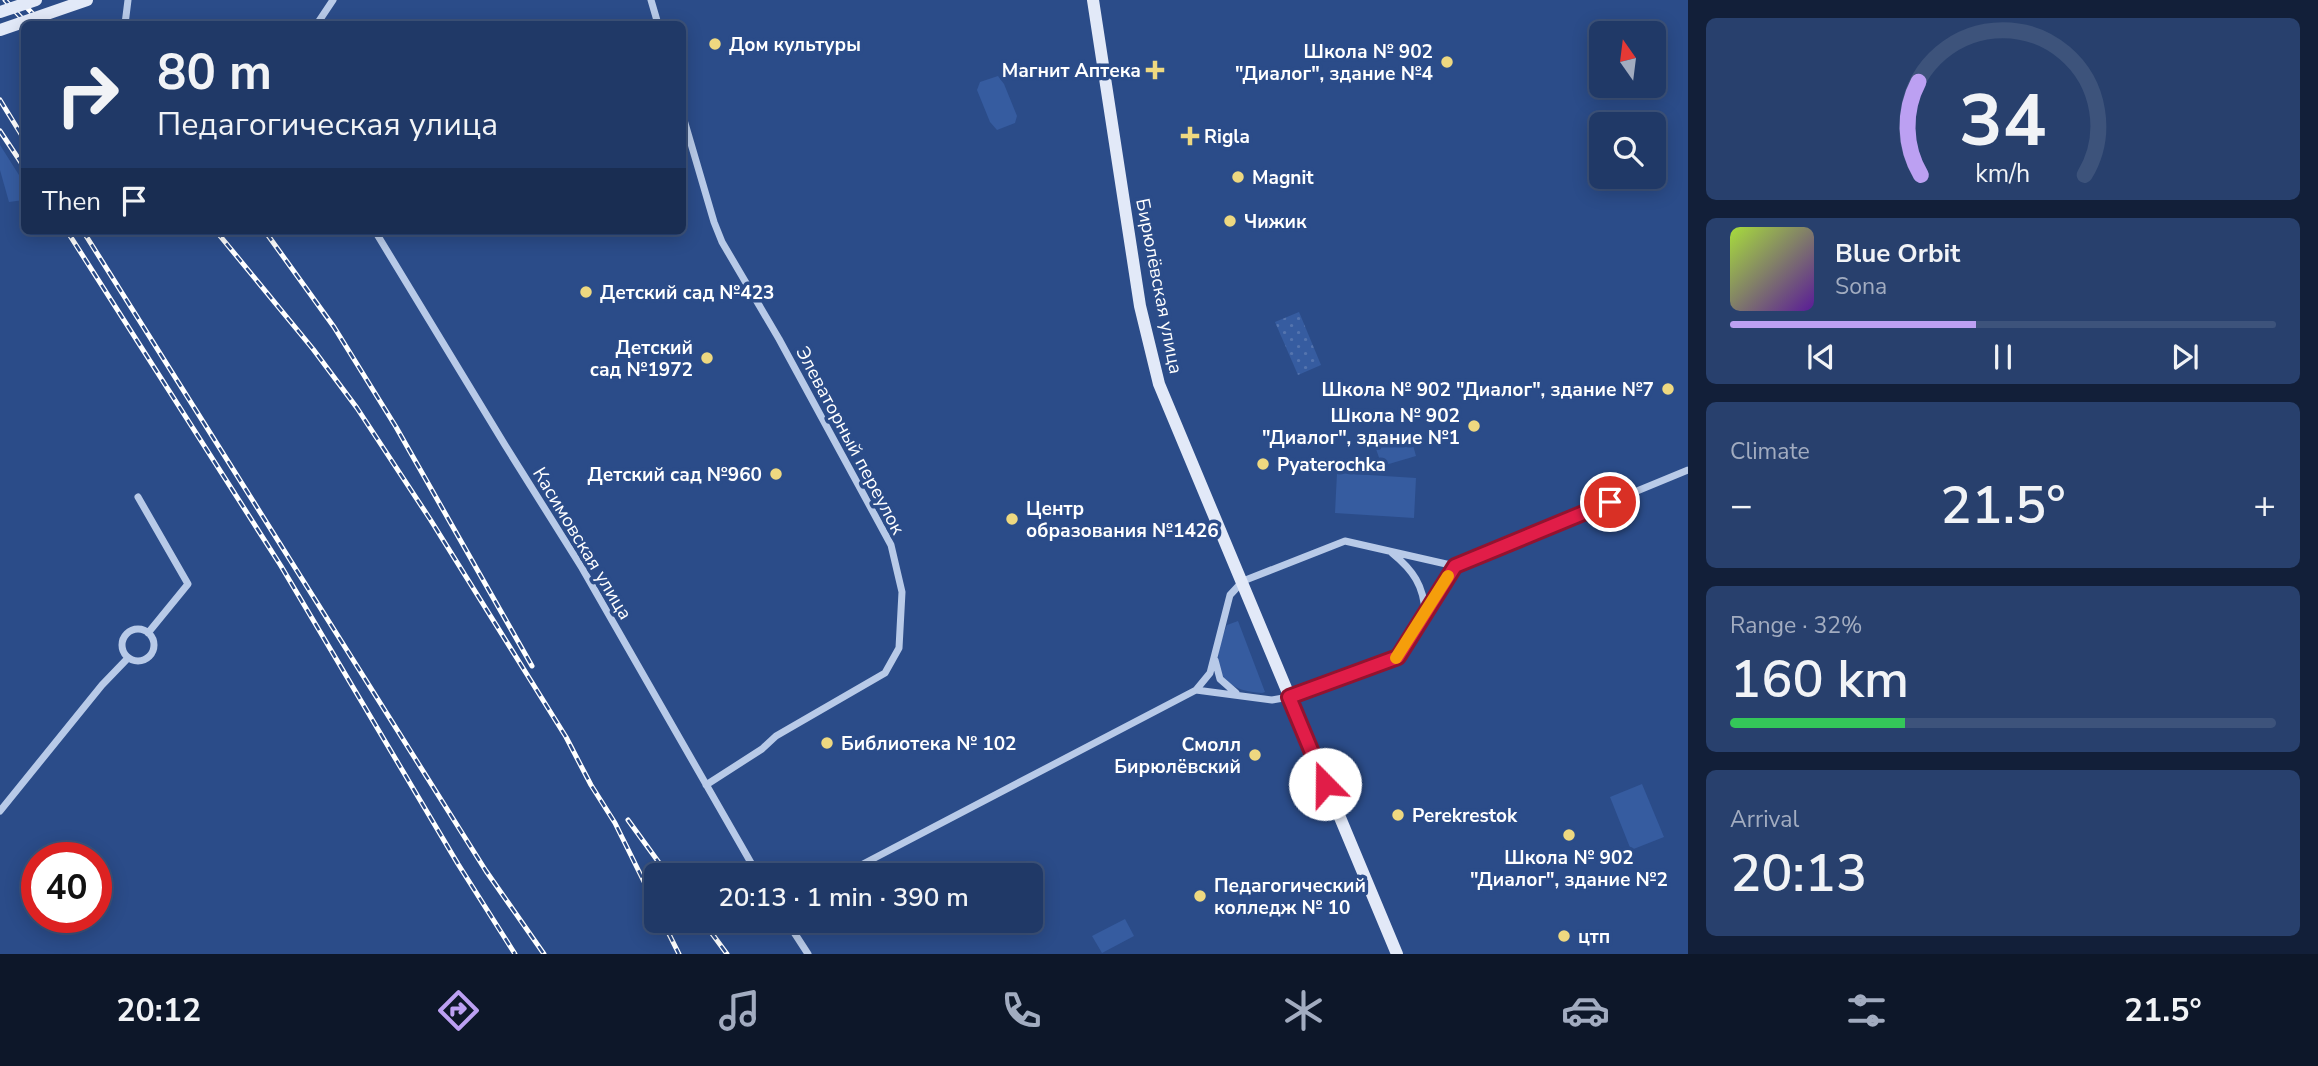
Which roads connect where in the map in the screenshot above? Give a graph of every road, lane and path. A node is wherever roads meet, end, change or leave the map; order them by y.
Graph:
1 (36, 0) edge
2 (87, 0) edge
3 (128, 0) edge
4 (333, 0) edge
5 (651, 0) edge
6 (1093, 0) edge
7 (0, 12) edge
8 (26, 21) edge
9 (125, 21) edge
10 (319, 21) edge
11 (657, 21) edge
12 (21, 23) edge
13 (0, 30) edge
14 (686, 127) edge
15 (377, 235) edge
16 (1688, 470) edge
17 (138, 497) dead end
18 (1388, 551) junction
19 (1455, 566) junction
20 (1243, 581) junction
21 (1425, 614) junction
22 (148, 633) junction
23 (1215, 653) junction
24 (128, 658) junction
25 (1196, 690) junction
26 (1242, 696) junction
27 (1289, 697) junction
28 (706, 785) junction
29 (0, 811) edge
30 (751, 863) edge
31 (865, 863) edge
32 (794, 933) edge
33 (808, 954) edge
34 (1397, 954) edge

1 - 7 street, bridge
2 - 8 street, bridge
3 - 9 street
4 - 10 street
5 - 11 street
6 - 20 street, Бирюлёвская улица
12 - 13 street, bridge
14 - 28 street, Элеваторный переулок
15 - 28 street, Касимовская улица
16 - 19 street
17 - 22 street
18 - 19 street
18 - 20 street
18 - 21 street
19 - 21 street
20 - 23 street
20 - 27 street, Бирюлёвская улица
21 - 27 street
22 - 24 street
22 - 24 street
23 - 25 street
23 - 26 street
24 - 29 street
25 - 26 street
25 - 31 street
26 - 27 street
27 - 34 street, Бирюлёвская улица
28 - 30 street, Касимовская улица
32 - 33 street

